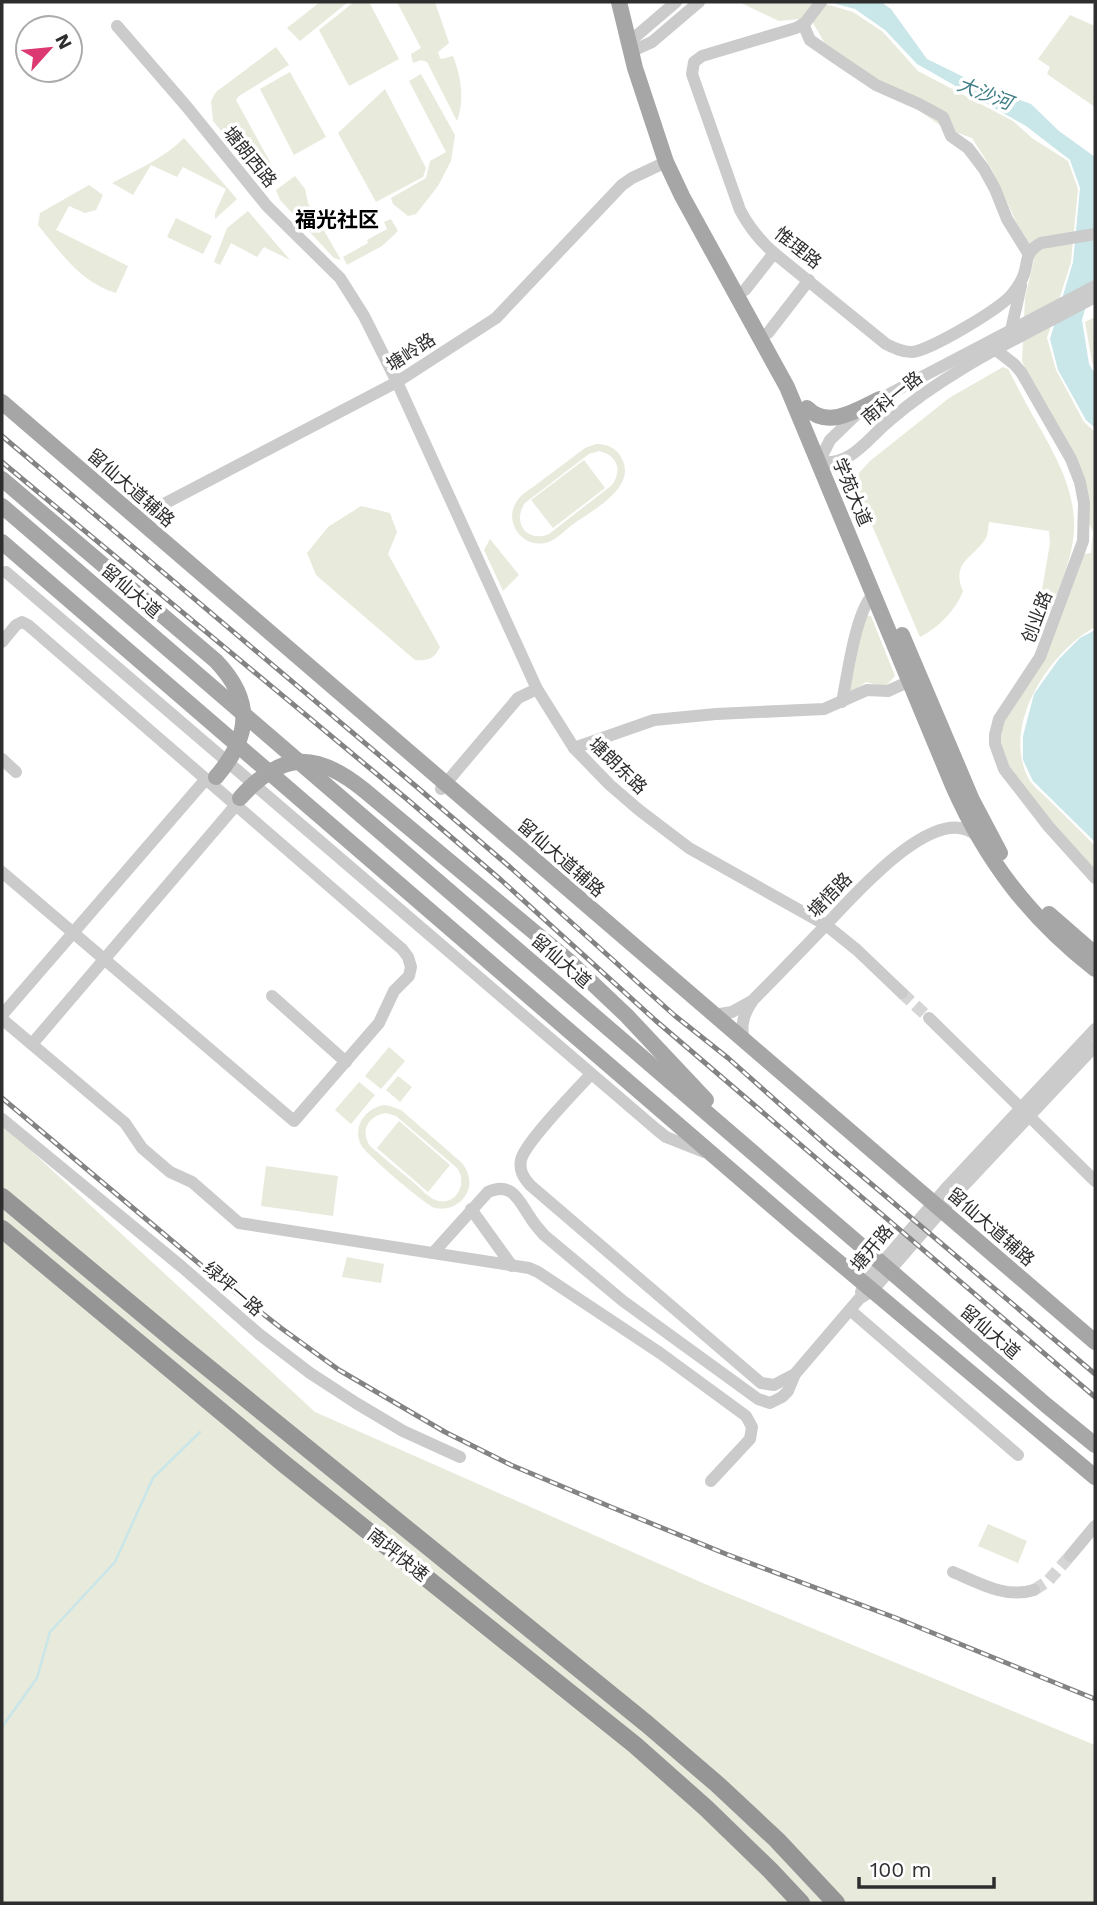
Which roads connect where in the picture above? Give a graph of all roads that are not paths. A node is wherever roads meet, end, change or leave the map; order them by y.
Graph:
1 (618, 2) edge
2 (628, 2) edge
3 (676, 2) edge
4 (699, 2) edge
5 (821, 2) edge
6 (804, 23) junction
7 (117, 26) dead end
8 (633, 45) junction
9 (666, 162) junction
10 (1095, 234) edge
11 (774, 253) junction
12 (1028, 253) junction
13 (1024, 275) junction
14 (809, 280) junction
15 (1095, 286) edge
16 (745, 290) junction
17 (1095, 297) edge
18 (768, 333) junction
19 (1014, 333) junction
20 (996, 350) junction
21 (397, 382) junction
22 (880, 399) junction
23 (2, 402) edge
24 (807, 408) junction
25 (2, 413) edge
26 (825, 458) junction
27 (2, 479) edge
28 (2, 506) edge
29 (137, 518) junction
30 (2, 542) edge
31 (19, 557) junction
32 (4, 574) edge
33 (874, 594) junction
34 (2, 642) edge
35 (910, 681) junction
36 (537, 689) junction
37 (842, 702) junction
38 (574, 748) junction
39 (2, 759) edge
40 (16, 772) dead end
41 (211, 780) junction
42 (443, 787) junction
43 (960, 801) junction
44 (237, 802) junction
45 (944, 828) junction
46 (977, 836) junction
47 (2, 872) edge
48 (1095, 878) edge
49 (826, 925) junction
50 (73, 933) junction
51 (1095, 954) edge
52 (104, 960) junction
53 (1095, 969) edge
54 (902, 993) tunnel mouth
55 (272, 996) dead end
56 (753, 1000) junction
57 (714, 1015) junction
58 (2, 1017) edge
59 (929, 1018) tunnel mouth
60 (1095, 1029) edge
61 (744, 1040) junction
62 (32, 1044) junction
63 (1095, 1046) edge
64 (346, 1062) junction
65 (591, 1074) junction
66 (1025, 1112) junction
67 (2, 1119) edge
68 (714, 1155) junction
69 (771, 1168) junction
70 (1095, 1181) edge
71 (2, 1197) edge
72 (471, 1209) junction
73 (935, 1209) junction
74 (2, 1229) edge
75 (433, 1253) junction
76 (512, 1266) junction
77 (886, 1267) junction
78 (865, 1291) junction
79 (850, 1310) junction
80 (1095, 1342) edge
81 (1095, 1351) edge
82 (795, 1374) junction
83 (1095, 1445) edge
84 (1018, 1455) dead end
85 (460, 1457) dead end
86 (1095, 1477) edge
87 (710, 1480) dead end
88 (1095, 1526) edge
89 (1070, 1556) tunnel mouth
90 (953, 1572) dead end
91 (1034, 1590) tunnel mouth
92 (801, 1903) edge
93 (836, 1903) edge

1 - 8 main road, 学苑大道
2 - 8 main road, 学苑大道
3 - 8 street
4 - 8 street
5 - 6 street
6 - 11 street, 惟理路
6 - 12 street
7 - 21 street, 塘朗西路
8 - 9 main road, 学苑大道
8 - 16 main road, 学苑大道
9 - 21 street, 塘岭路
9 - 26 main road, 学苑大道
10 - 12 street
11 - 14 street, 惟理路
11 - 16 street
12 - 13 street, 惟理路
13 - 14 street, 惟理路
13 - 19 street
14 - 18 street
15 - 19 street, 南科一路
16 - 18 main road, 学苑大道
17 - 19 street, 南科一路
18 - 24 main road, 学苑大道
19 - 20 street, 南科一路
19 - 22 street, 南科一路
20 - 26 street, 南科一路
20 - 48 street, 创业路
21 - 29 street, 塘岭路
21 - 36 street, 塘朗东路
22 - 24 main road
22 - 26 street, 南科一路
23 - 29 main road, 留仙大道辅路
24 - 26 main road, 学苑大道
25 - 42 main road, 留仙大道辅路
26 - 33 main road, 学苑大道
26 - 51 main road, 学苑大道
27 - 41 main road, bridge
28 - 69 main road, 留仙大道
29 - 42 main road, 留仙大道辅路
30 - 31 main road
31 - 32 street
31 - 68 main road
32 - 65 street
33 - 35 main road, 学苑大道
33 - 37 street
34 - 41 street
35 - 37 street
35 - 43 main road, 学苑大道
36 - 38 street, 塘朗东路
36 - 42 street
37 - 38 street
38 - 49 street, 塘朗东路
39 - 40 street
41 - 44 street
41 - 50 street
42 - 57 main road, 留仙大道辅路
42 - 73 main road, 留仙大道辅路
43 - 45 street
43 - 46 main road, 学苑大道
44 - 52 street
44 - 64 street
44 - 69 main road, bridge
45 - 46 street
45 - 49 street, 塘悟路
46 - 53 main road, 学苑大道
47 - 50 street
49 - 54 street, 塘朗东路
49 - 56 street, 塘悟路
50 - 52 street
50 - 58 street
52 - 62 street
52 - 64 street
55 - 64 street
56 - 57 street, 塘悟路
56 - 61 street, 塘悟路
57 - 61 main road, 留仙大道辅路
58 - 62 street
59 - 66 street
60 - 66 street, 塘开路
61 - 73 main road, 留仙大道辅路
62 - 75 street
63 - 66 street, 塘开路
65 - 68 street
65 - 82 street
66 - 70 street
66 - 73 street, 塘开路
67 - 85 street, 绿坪一路
68 - 78 main road
69 - 77 main road, 留仙大道
71 - 93 highway, 南坪快速
72 - 75 street
72 - 76 street
72 - 82 street, 塘开路
73 - 77 street, 塘开路
73 - 80 main road, 留仙大道辅路
73 - 81 main road, 留仙大道辅路
74 - 92 highway, 南坪快速
75 - 76 street
76 - 87 street
77 - 78 street, 塘开路
77 - 83 main road, 留仙大道
78 - 79 street, 塘开路
78 - 86 main road
79 - 82 street, 塘开路
79 - 84 street
88 - 89 street
90 - 91 street

